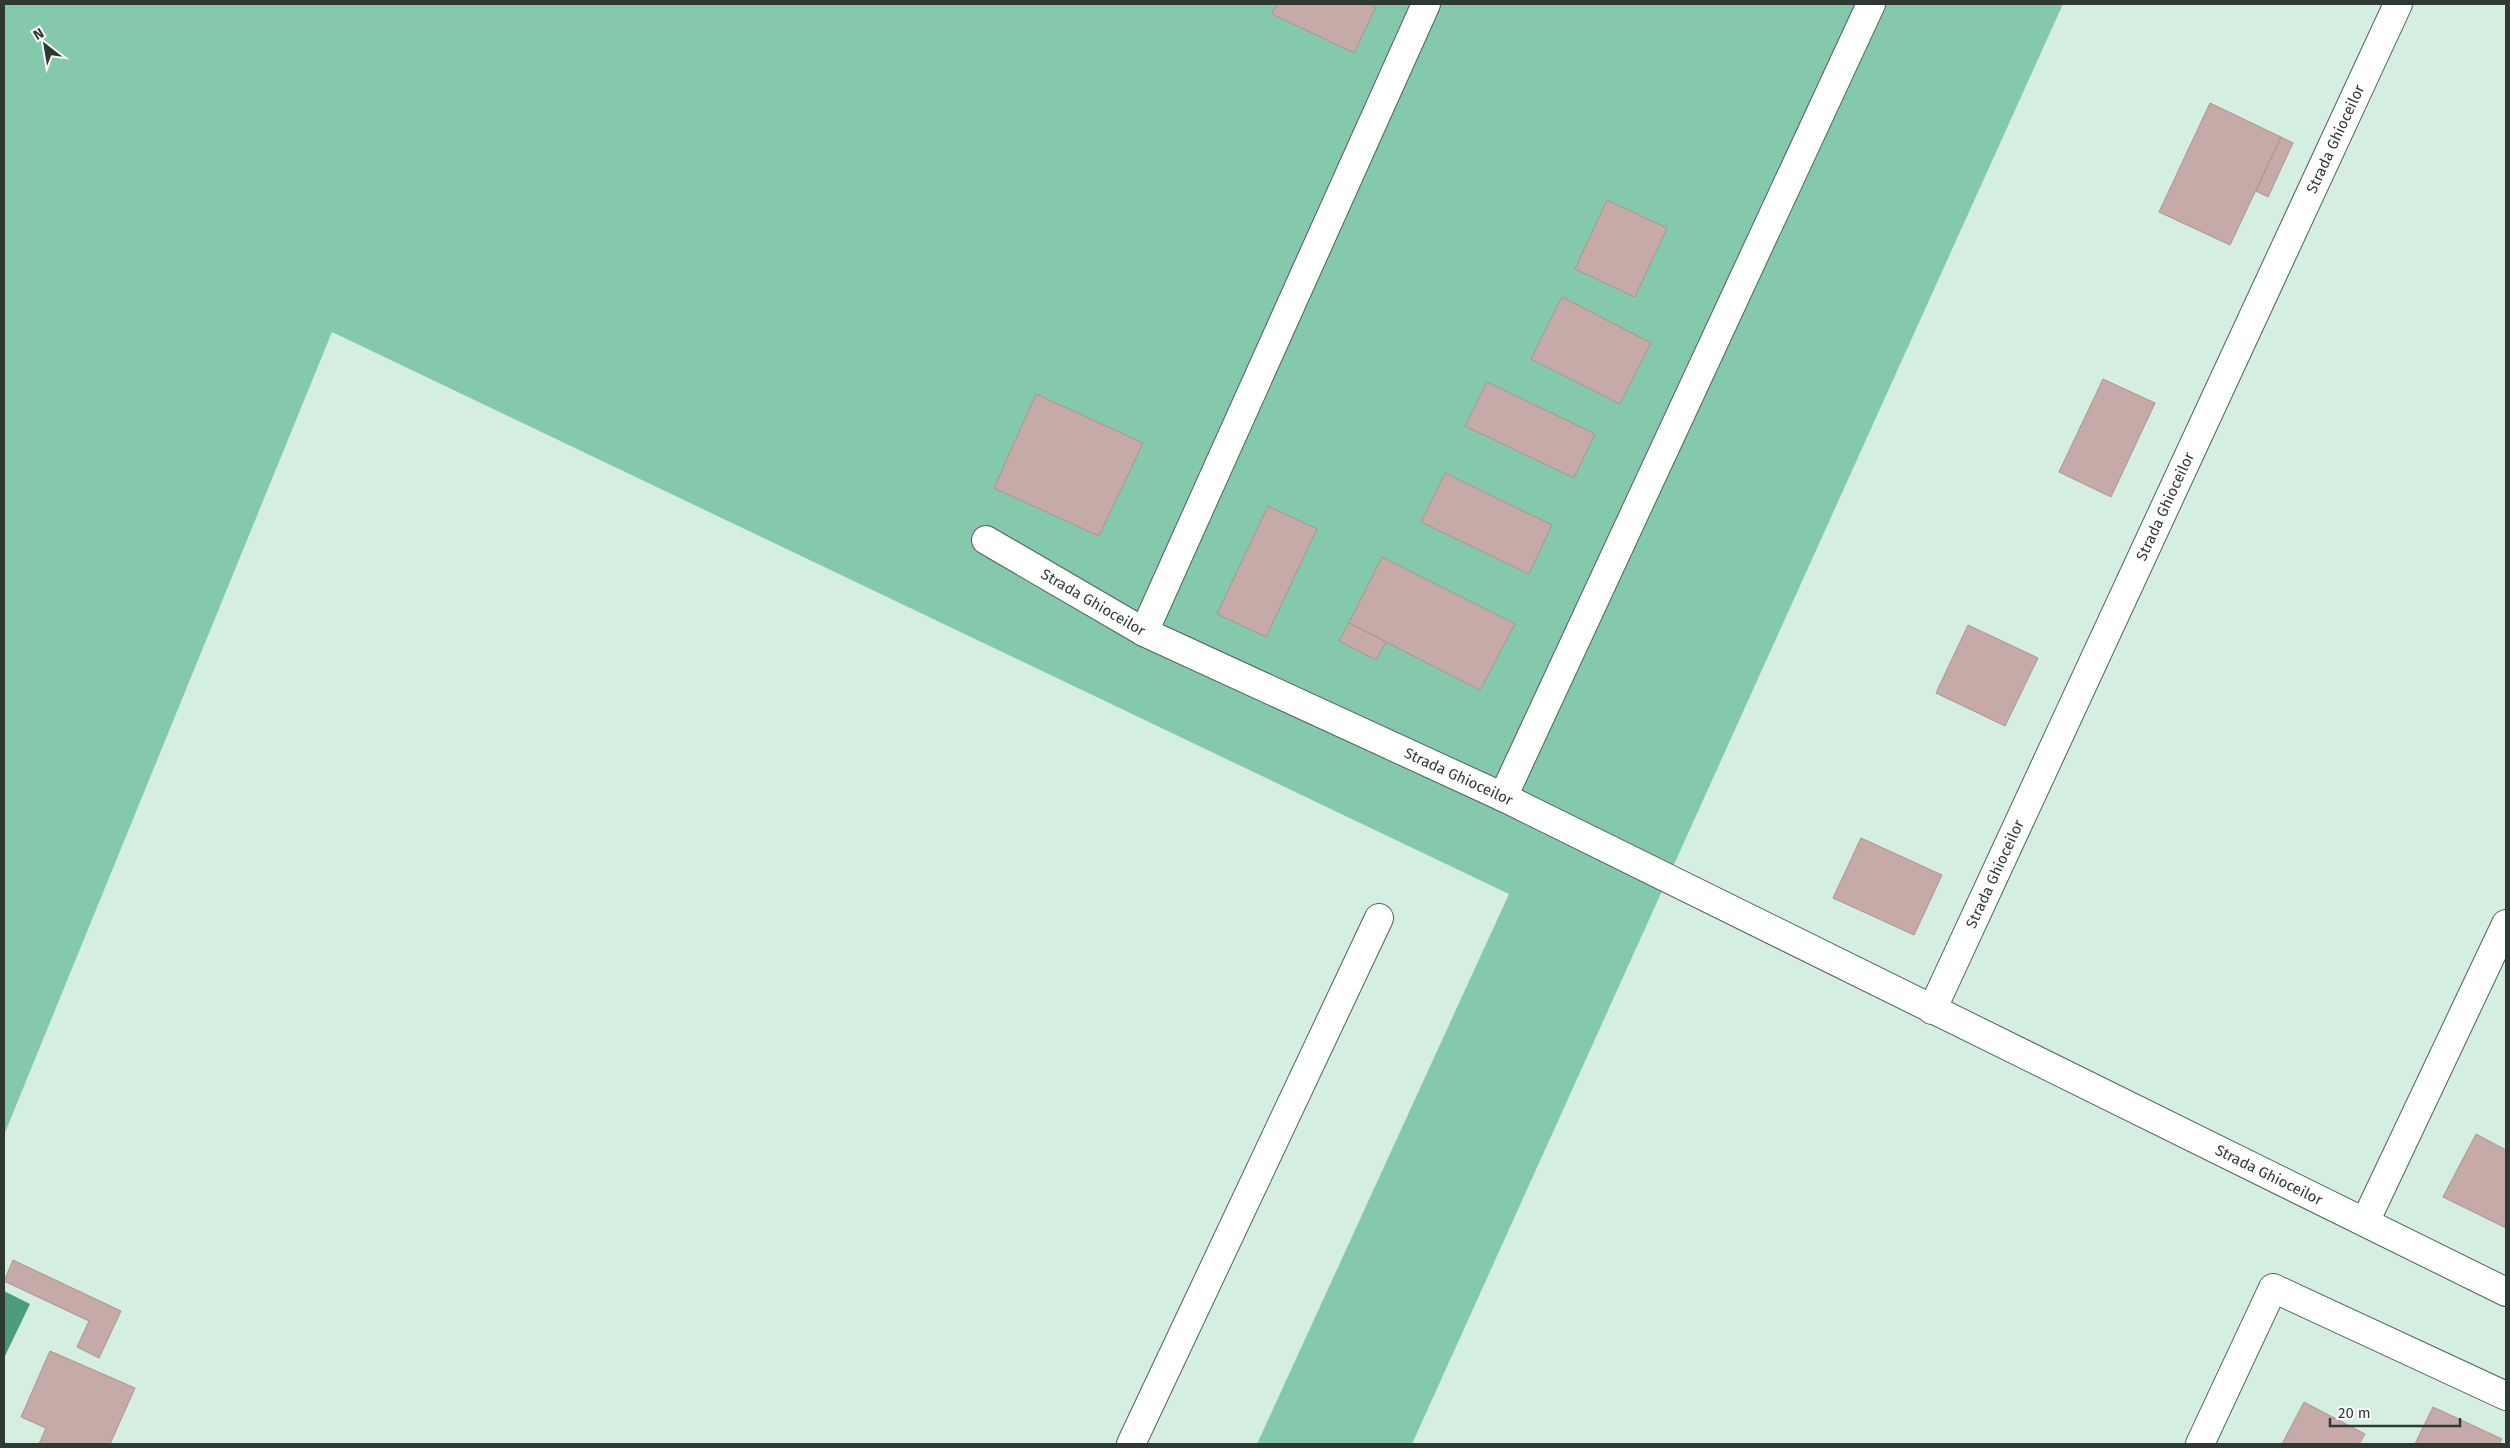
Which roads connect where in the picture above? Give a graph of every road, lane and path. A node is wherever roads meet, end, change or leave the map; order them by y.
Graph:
1 (1426, 4) edge
2 (1871, 4) edge
3 (2398, 4) edge
4 (986, 540) dead end
5 (1144, 632) junction
6 (1503, 797) junction
7 (1380, 918) dead end
8 (2506, 924) edge
9 (1932, 1010) junction
10 (2365, 1222) junction
11 (2506, 1292) edge
12 (2506, 1396) edge
13 (1131, 1444) edge
14 (2200, 1444) edge

1 - 5 street
2 - 6 street
3 - 9 street, Strada Ghioceilor
4 - 5 street, Strada Ghioceilor
5 - 6 street, Strada Ghioceilor
6 - 9 street, Strada Ghioceilor
7 - 13 street
8 - 10 street
9 - 10 street, Strada Ghioceilor
10 - 11 street, Strada Ghioceilor
12 - 14 street

